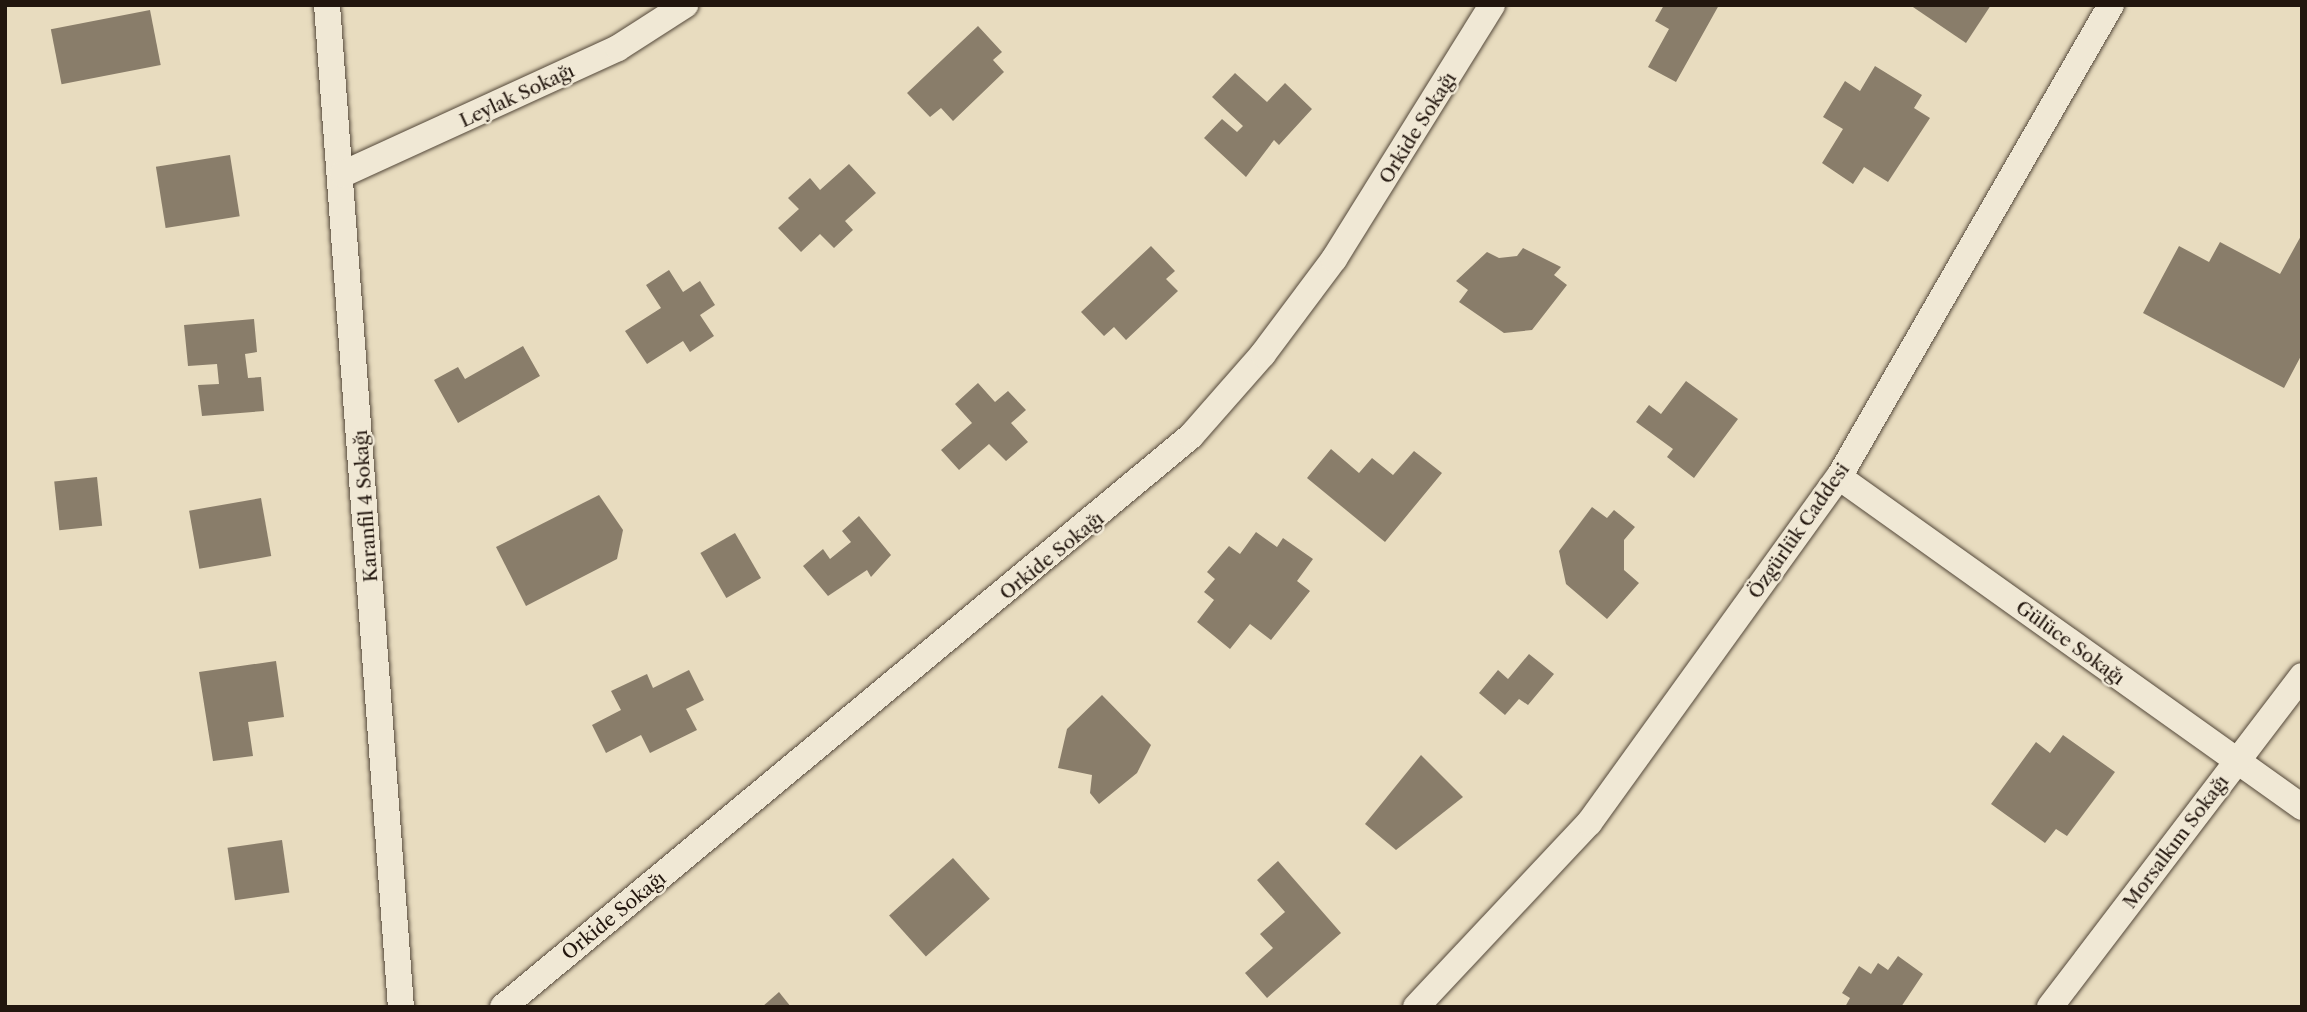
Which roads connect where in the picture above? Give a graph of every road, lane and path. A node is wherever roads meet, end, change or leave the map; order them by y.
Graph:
1 (327, 5) edge
2 (685, 5) edge
3 (1492, 5) edge
4 (2111, 5) edge
5 (343, 174) junction
6 (1839, 477) junction
7 (2302, 676) edge
8 (2237, 762) junction
9 (2302, 807) edge
10 (401, 1007) edge
11 (503, 1007) edge
12 (1416, 1007) edge
13 (2050, 1007) edge

1 - 5 street, Karanfil 4 Sokağı
2 - 5 street, Leylak Sokağı
3 - 11 street, Orkide Sokağı
4 - 6 street, Özgürlük Caddesi
5 - 10 street, Karanfil 4 Sokağı
6 - 8 street, Gülüce Sokağı
6 - 12 street, Özgürlük Caddesi
7 - 8 street, Morsalkım Sokağı
8 - 9 street, Gülüce Sokağı
8 - 13 street, Morsalkım Sokağı

